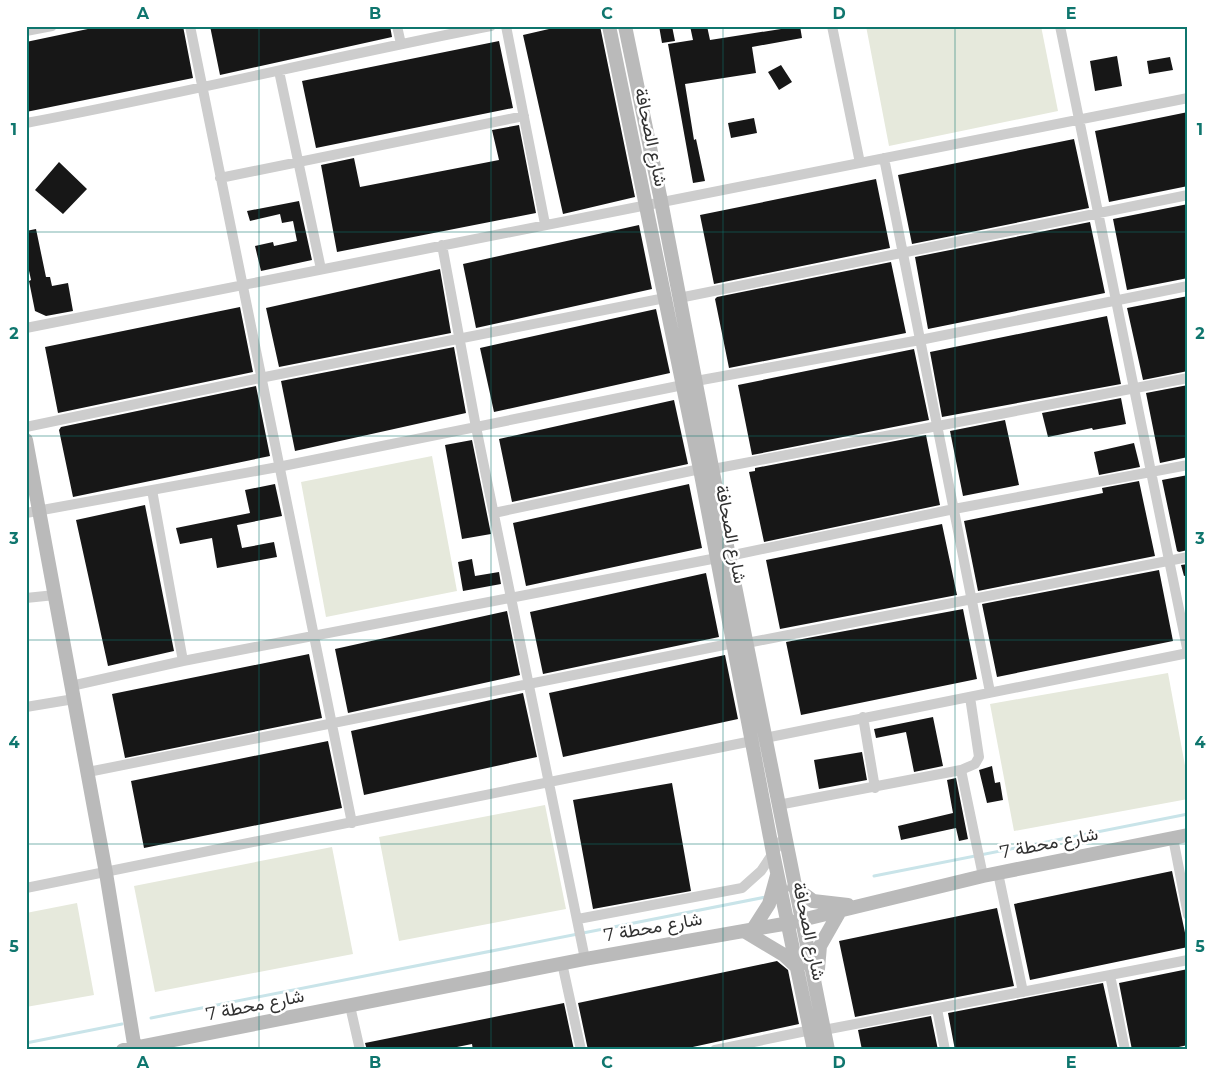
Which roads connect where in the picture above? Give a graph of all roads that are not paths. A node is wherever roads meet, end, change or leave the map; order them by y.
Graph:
1 (52, 26) edge
2 (190, 26) edge
3 (397, 26) edge
4 (492, 26) edge
5 (506, 26) edge
6 (609, 26) edge
7 (624, 26) edge
8 (832, 26) edge
9 (1060, 26) edge
10 (26, 31) edge
11 (401, 44) junction
12 (279, 71) junction
13 (202, 89) junction
14 (1188, 98) edge
15 (524, 116) junction
16 (1081, 119) junction
17 (26, 123) edge
18 (884, 158) junction
19 (298, 161) junction
20 (860, 163) junction
21 (220, 178) junction
22 (1188, 195) edge
23 (661, 201) junction
24 (646, 205) junction
25 (1100, 213) junction
26 (545, 224) junction
27 (442, 246) junction
28 (903, 254) junction
29 (321, 269) junction
30 (242, 286) junction
31 (1188, 286) edge
32 (665, 298) junction
33 (679, 298) junction
34 (1117, 301) junction
35 (26, 328) edge
36 (459, 339) junction
37 (920, 340) junction
38 (260, 378) junction
39 (1188, 378) edge
40 (689, 383) junction
41 (1135, 389) junction
42 (26, 427) edge
43 (476, 427) junction
44 (938, 428) junction
45 (26, 440) edge
46 (1188, 465) edge
47 (278, 467) junction
48 (706, 469) junction
49 (1152, 472) junction
50 (152, 490) junction
51 (954, 509) junction
52 (33, 512) edge
53 (494, 513) junction
54 (723, 557) junction
55 (1188, 557) edge
56 (1169, 560) junction
57 (55, 595) junction
58 (26, 598) edge
59 (511, 598) junction
60 (972, 600) junction
61 (314, 636) junction
62 (740, 643) junction
63 (183, 661) junction
64 (528, 684) junction
65 (73, 692) junction
66 (990, 692) junction
67 (970, 696) junction
68 (26, 707) edge
69 (863, 717) junction
70 (330, 724) junction
71 (759, 739) junction
72 (961, 770) junction
73 (88, 772) junction
74 (549, 784) junction
75 (875, 788) junction
76 (778, 805) junction
77 (352, 823) junction
78 (1188, 835) edge
79 (784, 837) junction
80 (1173, 838) junction
81 (773, 853) junction
82 (777, 872) junction
83 (106, 873) junction
84 (998, 873) junction
85 (983, 876) junction
86 (794, 887) junction
87 (26, 888) edge
88 (862, 906) junction
89 (840, 911) junction
90 (1188, 915) edge
91 (578, 919) junction
92 (795, 921) junction
93 (749, 930) junction
94 (586, 958) junction
95 (1188, 960) edge
96 (562, 963) junction
97 (798, 968) junction
98 (1110, 975) junction
99 (1023, 992) junction
100 (350, 1006) junction
101 (821, 1009) junction
102 (937, 1009) junction
103 (817, 1030) junction
104 (131, 1049) edge
105 (360, 1050) edge
106 (581, 1050) edge
107 (715, 1050) edge
108 (814, 1050) edge
109 (828, 1050) edge
110 (945, 1050) edge
111 (1125, 1050) edge

1 - 10 street
2 - 13 street
3 - 11 street
4 - 11 street
5 - 15 street
6 - 24 main road, شارع الصحافة
7 - 23 main road, شارع الصحافة
8 - 20 street
9 - 16 street
11 - 12 street
12 - 13 street
12 - 19 street
13 - 17 street
13 - 21 street
14 - 16 street
15 - 19 street
15 - 26 street
16 - 18 street
16 - 25 street
18 - 20 street
18 - 28 street
19 - 21 street
19 - 29 street
20 - 23 street
21 - 30 street
22 - 25 street
23 - 24 street
23 - 33 main road, شارع الصحافة
24 - 26 street
24 - 32 main road, شارع الصحافة
25 - 28 street
25 - 34 street
26 - 27 street
27 - 29 street
27 - 36 street
28 - 33 street
28 - 37 street
29 - 30 street
30 - 35 street
30 - 38 street
31 - 34 street
32 - 36 street
32 - 40 main road, شارع الصحافة
33 - 40 main road, شارع الصحافة
34 - 37 street
34 - 41 street
36 - 38 street
36 - 43 street
37 - 40 street
37 - 44 street
38 - 42 street
38 - 47 street
39 - 41 street
40 - 43 street
40 - 48 main road, شارع الصحافة
41 - 44 street
41 - 49 street
43 - 47 street
43 - 53 street
44 - 48 street
44 - 51 street
45 - 52 main road
46 - 49 street
47 - 50 street
47 - 61 street
48 - 53 street
48 - 54 main road, شارع الصحافة
49 - 51 street
49 - 56 street
50 - 52 street
50 - 63 street
51 - 54 street
51 - 60 street
52 - 57 main road
53 - 59 street
54 - 59 street
54 - 62 main road, شارع الصحافة
55 - 56 street
56 - 60 street
56 - 66 street
57 - 58 street
57 - 65 main road
59 - 61 street
59 - 64 street
60 - 62 street
60 - 66 street
61 - 63 street
61 - 70 street
62 - 64 street
62 - 71 main road, شارع الصحافة
63 - 65 street
64 - 70 street
64 - 74 street
65 - 68 street
65 - 73 main road
66 - 67 street
67 - 69 street
67 - 72 street
69 - 71 street
69 - 75 street
70 - 73 street
70 - 77 street
71 - 74 street
71 - 76 main road, شارع الصحافة
71 - 81 main road, شارع الصحافة
72 - 75 street
72 - 85 street
73 - 83 main road
74 - 77 street
74 - 91 street
75 - 76 street
76 - 79 main road, شارع الصحافة
77 - 83 street
78 - 80 main road, شارع محطة 7
79 - 81 street
79 - 86 main road, شارع الصحافة
80 - 84 main road, شارع محطة 7
80 - 90 street
81 - 82 main road, شارع الصحافة
81 - 91 street
82 - 92 main road, شارع الصحافة
82 - 93 main road
83 - 87 street
83 - 104 main road
84 - 85 main road, شارع محطة 7
84 - 99 street
85 - 88 main road, شارع محطة 7
86 - 88 main road
86 - 92 main road, شارع الصحافة
88 - 89 main road, شارع محطة 7
89 - 92 main road, شارع محطة 7
89 - 101 main road
91 - 94 street
92 - 93 main road, شارع محطة 7
92 - 97 main road, شارع الصحافة
92 - 101 main road, شارع الصحافة
93 - 94 main road, شارع محطة 7
93 - 97 main road
94 - 96 main road, شارع محطة 7
95 - 98 street
96 - 100 main road, شارع محطة 7
96 - 106 street
97 - 103 main road, شارع الصحافة
98 - 99 street
98 - 111 street
99 - 102 street
100 - 104 main road, شارع محطة 7
100 - 105 street
101 - 103 main road, شارع الصحافة
102 - 103 street
102 - 110 street
103 - 107 street
103 - 108 main road, شارع الصحافة
103 - 109 main road, شارع الصحافة

